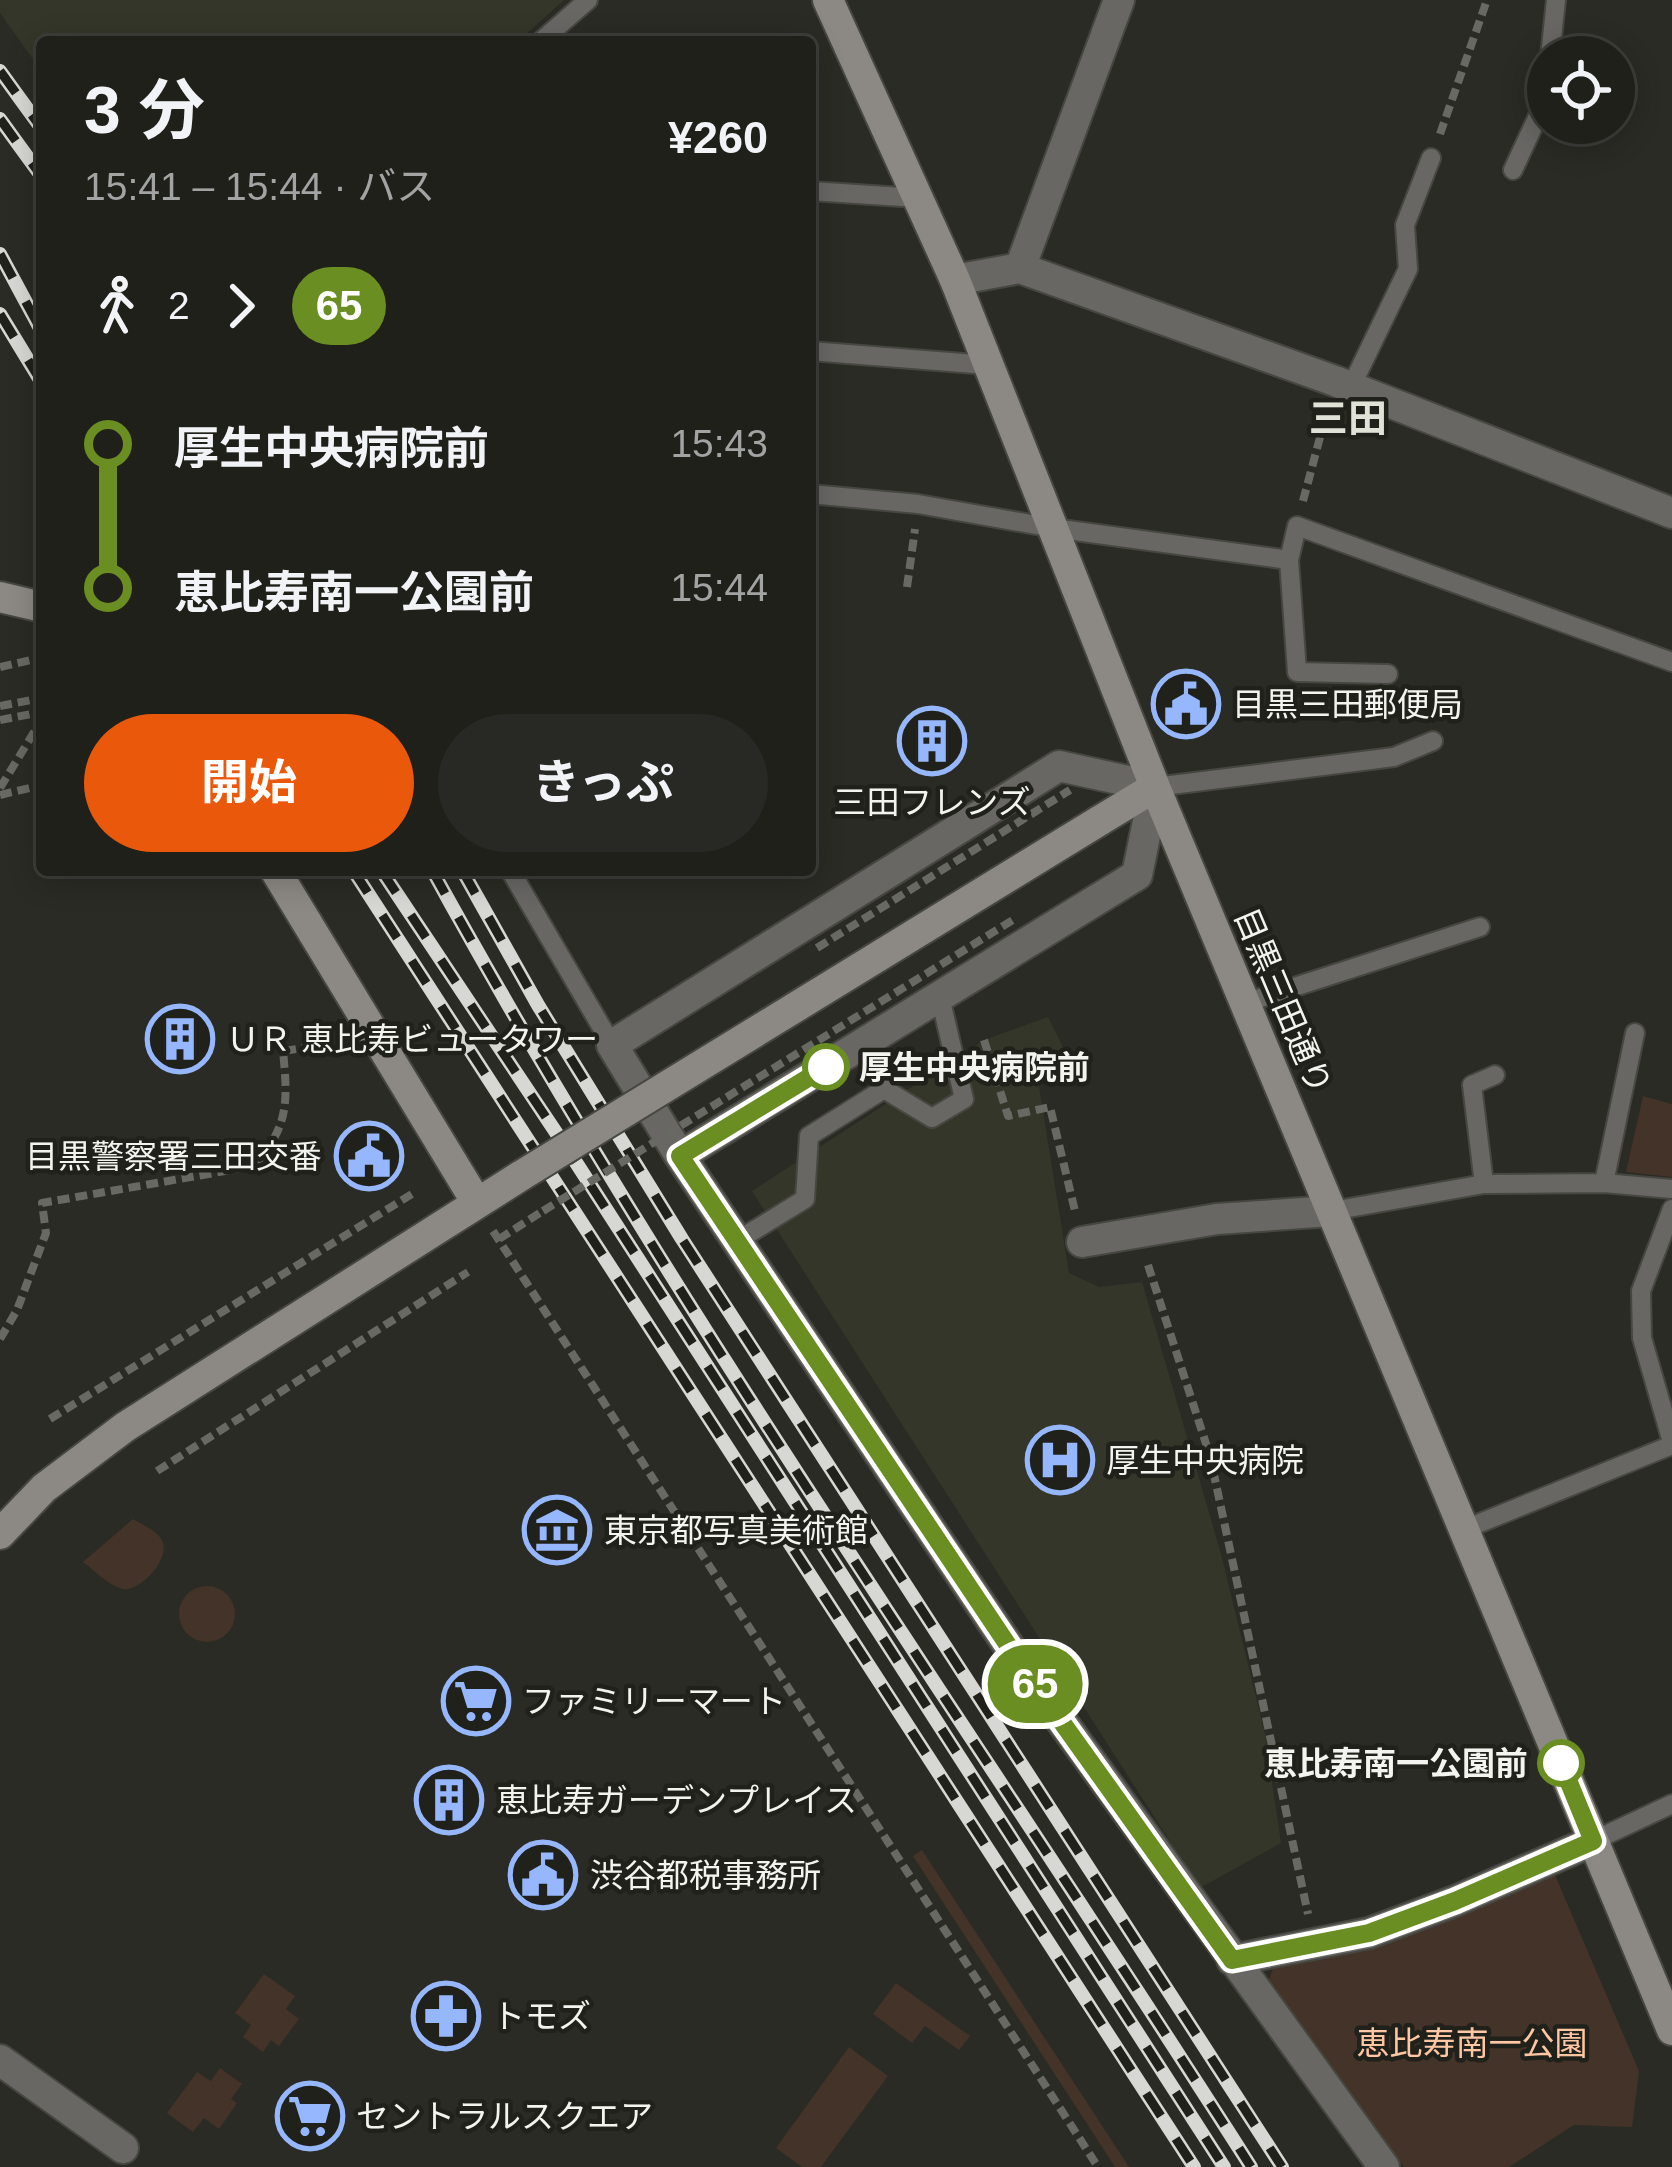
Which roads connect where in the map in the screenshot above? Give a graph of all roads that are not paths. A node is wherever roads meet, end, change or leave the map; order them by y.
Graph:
1 (588, 0) edge
2 (828, 0) edge
3 (1119, 0) edge
4 (1556, 0) edge
5 (547, 36) edge
6 (1552, 36) edge
7 (1527, 141) edge
8 (1431, 158) road end
9 (1514, 170) dead end
10 (816, 190) edge
11 (917, 198) junction
12 (1020, 268) junction
13 (955, 280) junction
14 (816, 351) edge
15 (988, 364) junction
16 (1343, 384) junction
17 (816, 495) edge
18 (1672, 513) edge
19 (1053, 528) junction
20 (1289, 560) junction
21 (0, 598) edge
22 (36, 607) edge
23 (1672, 662) edge
24 (1388, 674) dead end
25 (1433, 740) dead end
26 (1155, 787) junction
27 (279, 876) edge
28 (513, 876) edge
29 (1480, 927) dead end
30 (940, 997) junction
31 (1245, 1003) junction
32 (1635, 1033) dead end
33 (612, 1045) junction
34 (1496, 1076) dead end
35 (680, 1156) junction
36 (1604, 1183) junction
37 (1484, 1184) junction
38 (1672, 1189) edge
39 (477, 1203) junction
40 (1672, 1208) edge
41 (1332, 1211) junction
42 (740, 1240) junction
43 (1082, 1242) road end
44 (1672, 1443) edge
45 (1466, 1528) junction
46 (0, 1534) edge
47 (1672, 1804) edge
48 (1593, 1841) junction
49 (1232, 1960) junction
50 (1672, 2030) edge
51 (0, 2060) edge
52 (123, 2148) dead end
53 (1384, 2167) edge

1 - 5 lane
2 - 11 street, 目黒三田通り
3 - 12 street
4 - 6 lane
7 - 9 lane
8 - 16 lane
10 - 11 lane
11 - 13 street, 目黒三田通り
12 - 13 street
12 - 16 street
13 - 15 street, 目黒三田通り
14 - 15 lane
15 - 19 street, 目黒三田通り
16 - 18 street
17 - 19 lane
19 - 20 lane
19 - 26 street, 目黒三田通り
20 - 23 lane
20 - 24 lane
21 - 22 street
25 - 26 lane
26 - 30 street
26 - 31 street, 目黒三田通り
26 - 33 street
26 - 39 street, bridge
27 - 39 street
28 - 33 lane
29 - 31 lane
30 - 35 street
30 - 42 lane
31 - 41 street, 目黒三田通り
32 - 36 lane
33 - 35 street
34 - 37 lane
35 - 42 street
36 - 37 lane
36 - 38 lane
37 - 41 lane
39 - 46 street
40 - 44 lane
41 - 43 street
41 - 45 street, 目黒三田通り
42 - 49 street
44 - 45 lane
45 - 48 street, 目黒三田通り
47 - 48 lane
48 - 49 street
48 - 50 street, 目黒三田通り
49 - 53 street
51 - 52 street

